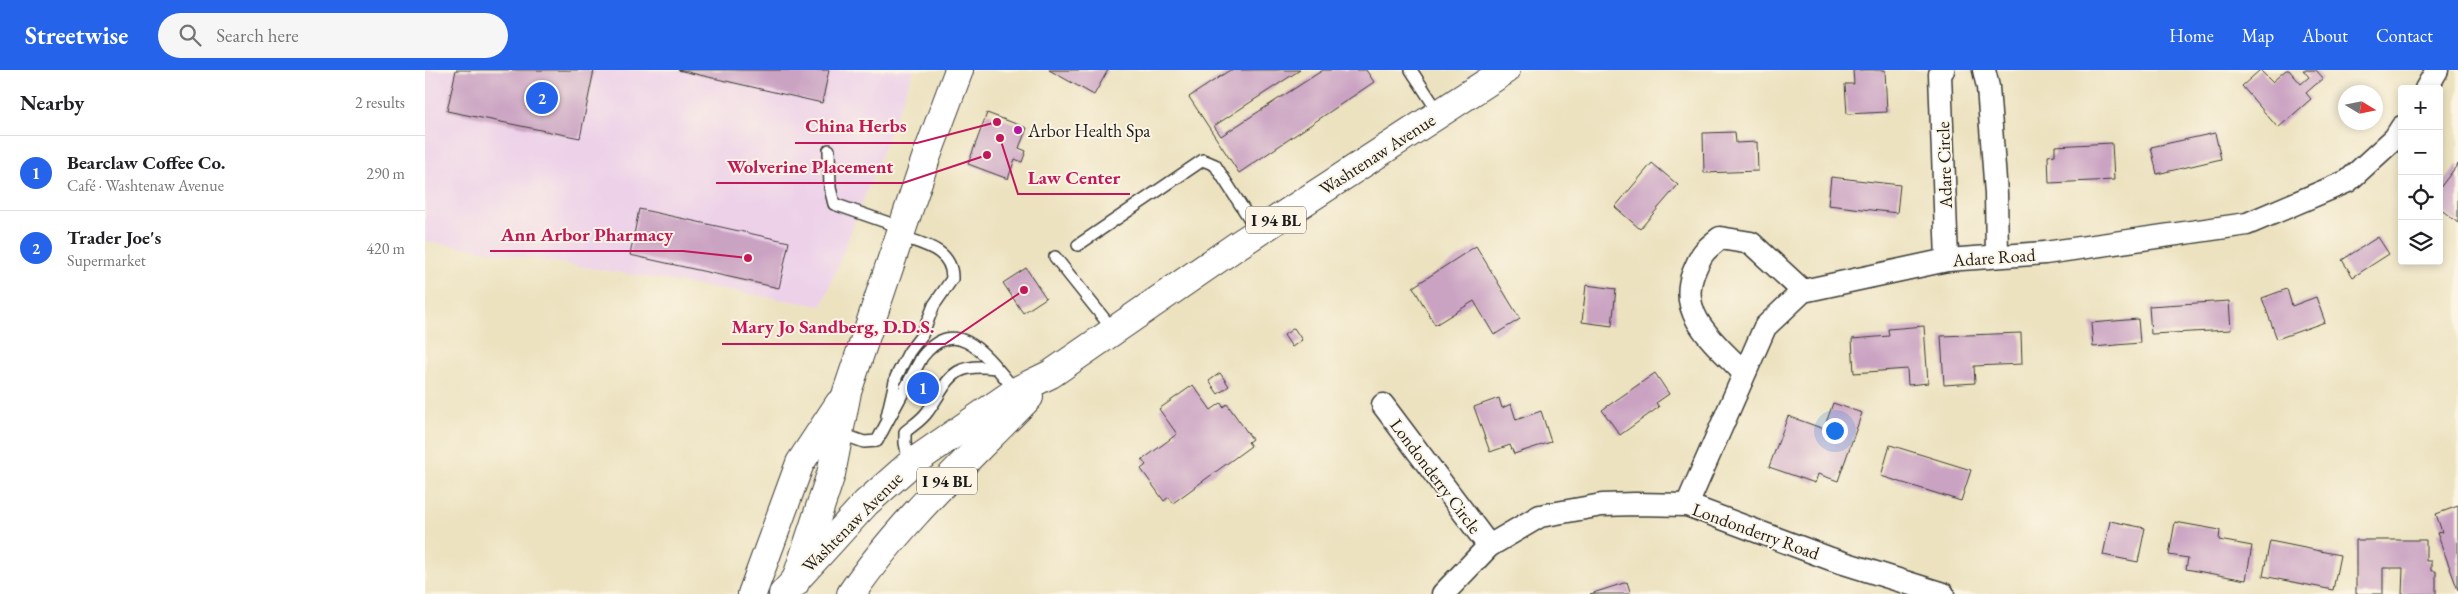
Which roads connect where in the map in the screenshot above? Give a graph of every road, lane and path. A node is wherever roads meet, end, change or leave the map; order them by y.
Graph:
1 (959, 70) edge
2 (1411, 70) edge
3 (1506, 70) edge
4 (1943, 70) edge
5 (1984, 70) edge
6 (2437, 70) edge
7 (2428, 85) edge
8 (1439, 113) junction
9 (2400, 130) edge
10 (829, 150) dead end
11 (901, 232) junction
12 (1258, 232) junction
13 (1078, 246) dead end
14 (1997, 256) junction
15 (1055, 257) dead end
16 (1947, 260) junction
17 (1803, 291) junction
18 (1114, 331) junction
19 (922, 335) junction
20 (917, 366) junction
21 (996, 368) junction
22 (1745, 373) junction
23 (1051, 374) junction
24 (1017, 391) junction
25 (847, 392) junction
26 (1383, 405) dead end
27 (883, 432) junction
28 (839, 433) junction
29 (909, 464) junction
30 (1687, 505) junction
31 (1489, 546) junction
32 (790, 589) edge
33 (752, 594) edge
34 (851, 594) edge
35 (1443, 594) edge
36 (1943, 594) edge

1 - 11 main road
2 - 8 lane
3 - 8 main road, Washtenaw Avenue / I 94 BL
4 - 16 street, Adare Circle
5 - 14 street
6 - 7 street
8 - 12 main road, Washtenaw Avenue / I 94 BL
9 - 14 street, Adare Road
10 - 11 lane
11 - 19 lane
11 - 25 main road
12 - 13 lane
12 - 18 main road, Washtenaw Avenue / I 94 BL
14 - 16 street, Adare Road
15 - 18 lane
16 - 17 street, Adare Road
17 - 22 street
17 - 22 street
18 - 23 main road, Washtenaw Avenue / I 94 BL
19 - 20 lane
19 - 27 lane
20 - 21 lane
20 - 27 lane
21 - 24 lane
21 - 29 lane
22 - 30 street
23 - 24 main road, Washtenaw Avenue / I 94 BL
23 - 34 main road, Washtenaw Avenue / I 94 BL
24 - 29 main road, Washtenaw Avenue / I 94 BL
25 - 28 main road
25 - 33 main road
26 - 31 street, Londonderry Circle
27 - 28 lane
28 - 32 main road
29 - 32 main road, Washtenaw Avenue / I 94 BL
30 - 31 street, Londonderry Road
30 - 36 street, Londonderry Road
31 - 35 street, Londonderry Road

